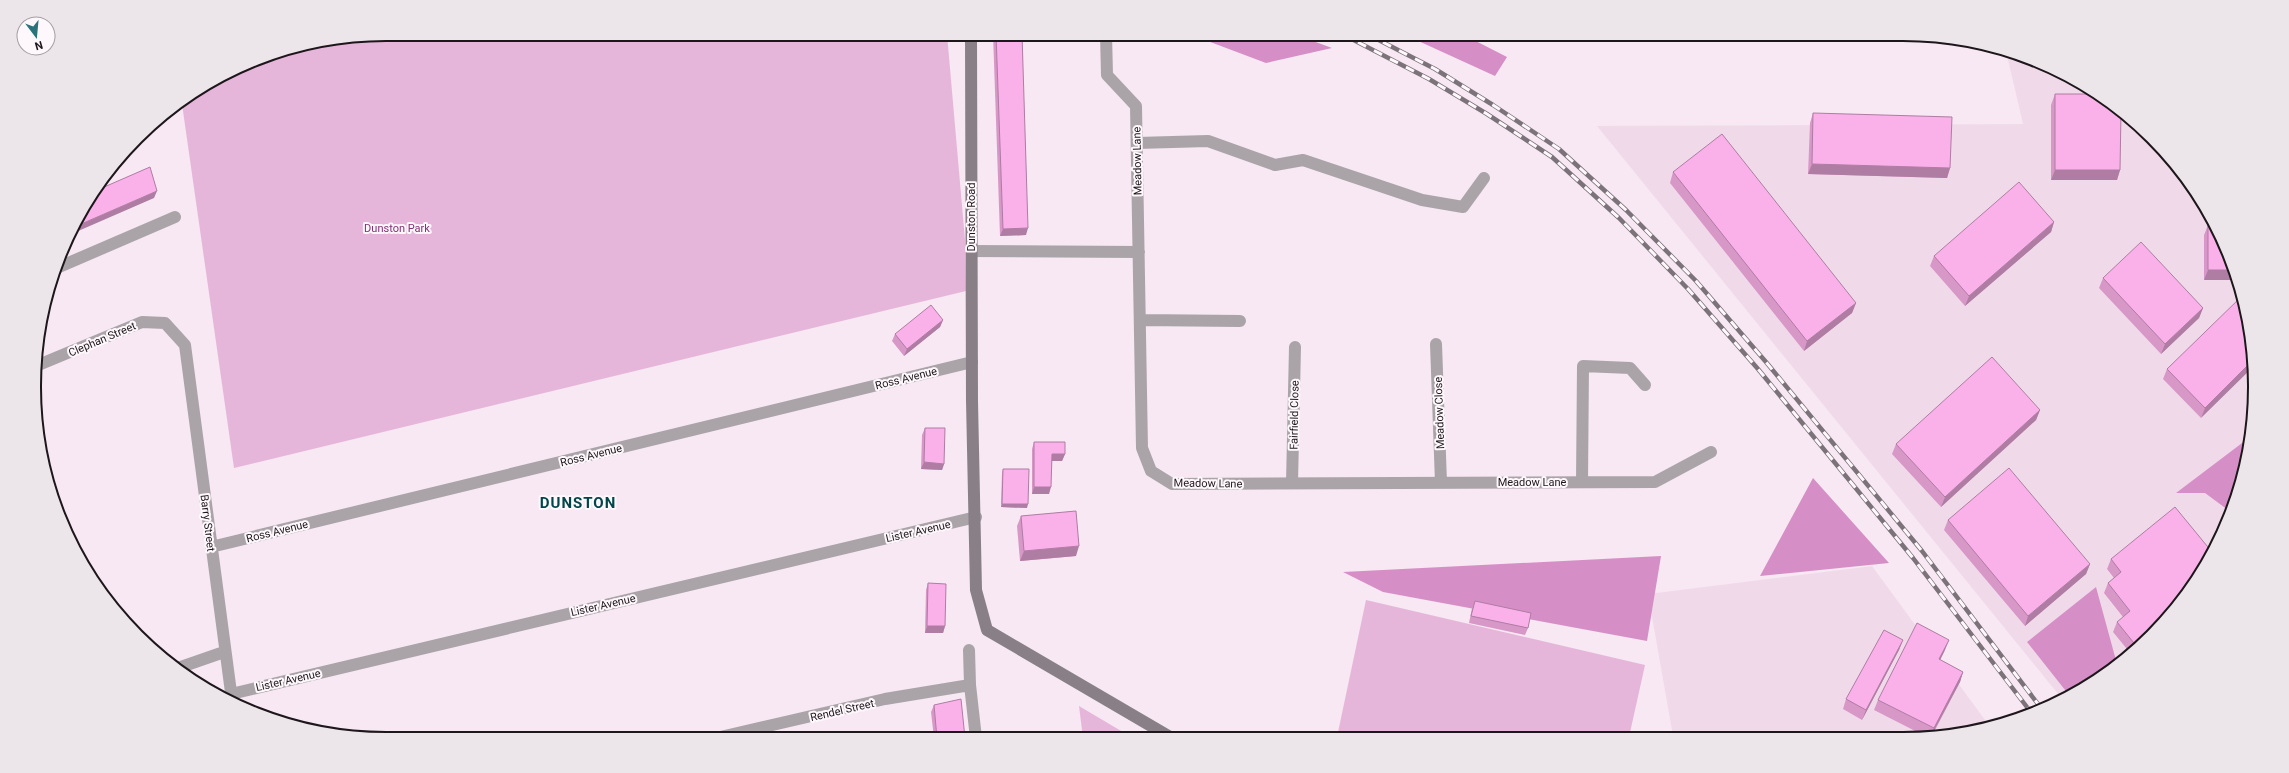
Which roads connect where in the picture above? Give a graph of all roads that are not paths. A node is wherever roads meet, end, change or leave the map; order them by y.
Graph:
1 (971, 41) edge
2 (1106, 41) edge
3 (1137, 143) junction
4 (1484, 178) dead end
5 (175, 217) dead end
6 (972, 251) junction
7 (1139, 252) junction
8 (63, 265) edge
9 (1140, 320) junction
10 (1240, 321) dead end
11 (1436, 344) dead end
12 (185, 345) joint
13 (1295, 348) dead end
14 (972, 362) junction
15 (42, 363) edge
16 (1645, 385) dead end
17 (1711, 452) dead end
18 (1582, 482) junction
19 (1292, 483) junction
20 (1441, 483) junction
21 (976, 517) junction
22 (211, 547) junction
23 (969, 650) dead end
24 (224, 652) junction
25 (183, 666) edge
26 (970, 685) junction
27 (230, 694) edge
28 (236, 697) edge
29 (743, 732) edge
30 (975, 732) edge
31 (1160, 732) edge

1 - 6 street, Dunston Road
2 - 3 street, Meadow Lane
3 - 4 street
3 - 7 street, Meadow Lane
5 - 8 street
6 - 7 street
6 - 14 street, Dunston Road
7 - 9 street, Meadow Lane
9 - 10 street
9 - 19 street, Meadow Lane
11 - 20 street, Meadow Close
12 - 15 street, Clephan Street
12 - 22 street, Barry Street
13 - 19 street, Fairfield Close
14 - 21 street, Dunston Road
14 - 22 street, Ross Avenue
16 - 18 street
17 - 18 street, Meadow Lane
18 - 20 street, Meadow Lane
19 - 20 street, Meadow Lane
21 - 28 street, Lister Avenue
21 - 31 street, Dunston Road
22 - 24 street, Barry Street
23 - 26 street
24 - 25 street
24 - 27 street, Barry Street
26 - 29 street, Rendel Street
26 - 30 street

